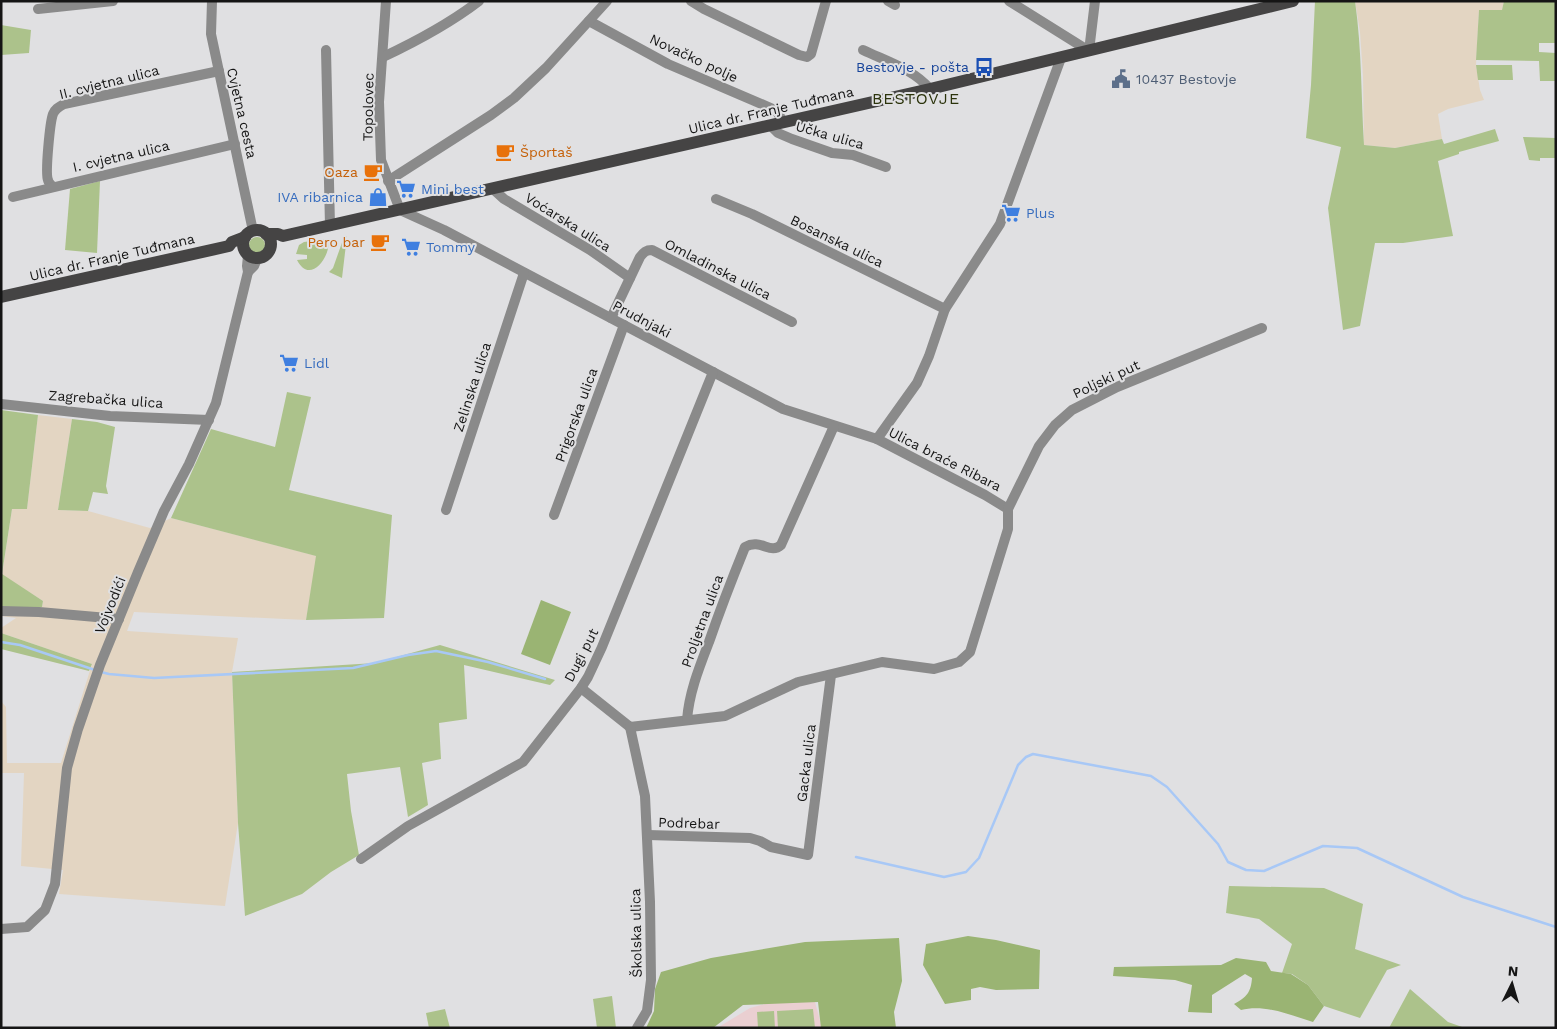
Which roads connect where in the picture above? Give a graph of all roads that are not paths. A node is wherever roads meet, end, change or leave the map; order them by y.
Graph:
1 (113, 1) edge
2 (212, 1) edge
3 (386, 1) edge
4 (479, 1) edge
5 (607, 1) edge
6 (691, 1) edge
7 (826, 1) edge
8 (1009, 1) edge
9 (1095, 1) edge
10 (1293, 1) edge
11 (1276, 3) edge
12 (38, 8) dead end
13 (589, 21) junction
14 (326, 50) dead end
15 (863, 50) dead end
16 (1089, 51) junction
17 (383, 57) junction
18 (1061, 58) junction
19 (219, 71) junction
20 (930, 89) junction
21 (783, 122) junction
22 (770, 125) junction
23 (235, 144) junction
24 (886, 167) dead end
25 (388, 181) junction
26 (52, 186) junction
27 (492, 188) junction
28 (12, 197) dead end
29 (716, 199) dead end
30 (400, 210) junction
31 (330, 226) junction
32 (249, 234) junction
33 (266, 234) junction
34 (283, 236) junction
35 (229, 246) junction
36 (270, 249) junction
37 (250, 255) junction
38 (524, 274) junction
39 (630, 278) junction
40 (1, 297) edge
41 (945, 309) junction
42 (611, 318) junction
43 (792, 322) dead end
44 (624, 325) junction
45 (1262, 328) dead end
46 (713, 372) junction
47 (1, 404) edge
48 (209, 420) junction
49 (834, 426) junction
50 (877, 439) junction
51 (1008, 509) junction
52 (446, 510) dead end
53 (554, 515) dead end
54 (1, 611) edge
55 (119, 619) junction
56 (831, 675) junction
57 (581, 688) junction
58 (687, 720) junction
59 (630, 727) junction
60 (648, 835) junction
61 (808, 855) joint
62 (361, 859) dead end
63 (1, 929) edge
64 (637, 1028) edge

1 - 12 street
2 - 19 street, Cvjetna cesta
3 - 17 street, Topolovec
4 - 17 street
5 - 13 street
6 - 7 street
8 - 16 street
9 - 16 street
10 - 11 main road, Ulica dr. Franje Tuđmana
11 - 16 main road, Ulica dr. Franje Tuđmana
13 - 21 street, Novačko polje
13 - 25 street
14 - 31 street
15 - 20 street
16 - 18 main road, Ulica dr. Franje Tuđmana
17 - 25 street, Topolovec
18 - 20 main road, Ulica dr. Franje Tuđmana
18 - 41 street, Ulica braće Ribara
19 - 23 street, Cvjetna cesta
19 - 26 street, II. cvjetna ulica
20 - 21 main road, Ulica dr. Franje Tuđmana
21 - 22 main road, Ulica dr. Franje Tuđmana
22 - 24 street, Učka ulica
22 - 27 main road, Ulica dr. Franje Tuđmana
23 - 26 street, I. cvjetna ulica
23 - 32 street, Cvjetna cesta
25 - 30 street, Topolovec
26 - 28 street, I. cvjetna ulica
27 - 30 main road, Ulica dr. Franje Tuđmana
27 - 39 street, Voćarska ulica
29 - 41 street, Bosanska ulica
30 - 31 main road, Ulica dr. Franje Tuđmana
30 - 38 street, Prudnjaki
31 - 34 main road, Ulica dr. Franje Tuđmana
32 - 33 main road
32 - 35 main road, Ulica dr. Franje Tuđmana
32 - 37 main road
33 - 34 main road, Ulica dr. Franje Tuđmana
33 - 36 main road
34 - 36 main road
35 - 37 main road, Ulica dr. Franje Tuđmana
35 - 40 main road, Ulica dr. Franje Tuđmana
36 - 37 main road
37 - 48 street, Vojvodići
38 - 42 street, Prudnjaki
38 - 52 street, Zelinska ulica
39 - 42 street, Omladinska ulica
39 - 43 street, Omladinska ulica
41 - 50 street, Ulica braće Ribara
42 - 44 street, Prudnjaki
44 - 46 street, Prudnjaki
44 - 53 street, Prigorska ulica
45 - 51 street, Poljski put
46 - 49 street, Prudnjaki
46 - 57 street, Dugi put
47 - 48 street, Zagrebačka ulica
48 - 55 street, Vojvodići
49 - 50 street, Prudnjaki
49 - 58 street, Proljetna ulica
50 - 51 street, Ulica braće Ribara
51 - 56 street, Ulica braće Ribara
54 - 55 street
55 - 63 street, Vojvodići
56 - 58 street, Ulica braće Ribara
56 - 61 street, Gacka ulica
57 - 59 street
57 - 62 street, Dugi put
58 - 59 street, Ulica braće Ribara
59 - 60 street, Podrebar
60 - 61 street, Podrebar
60 - 64 street, Školska ulica

